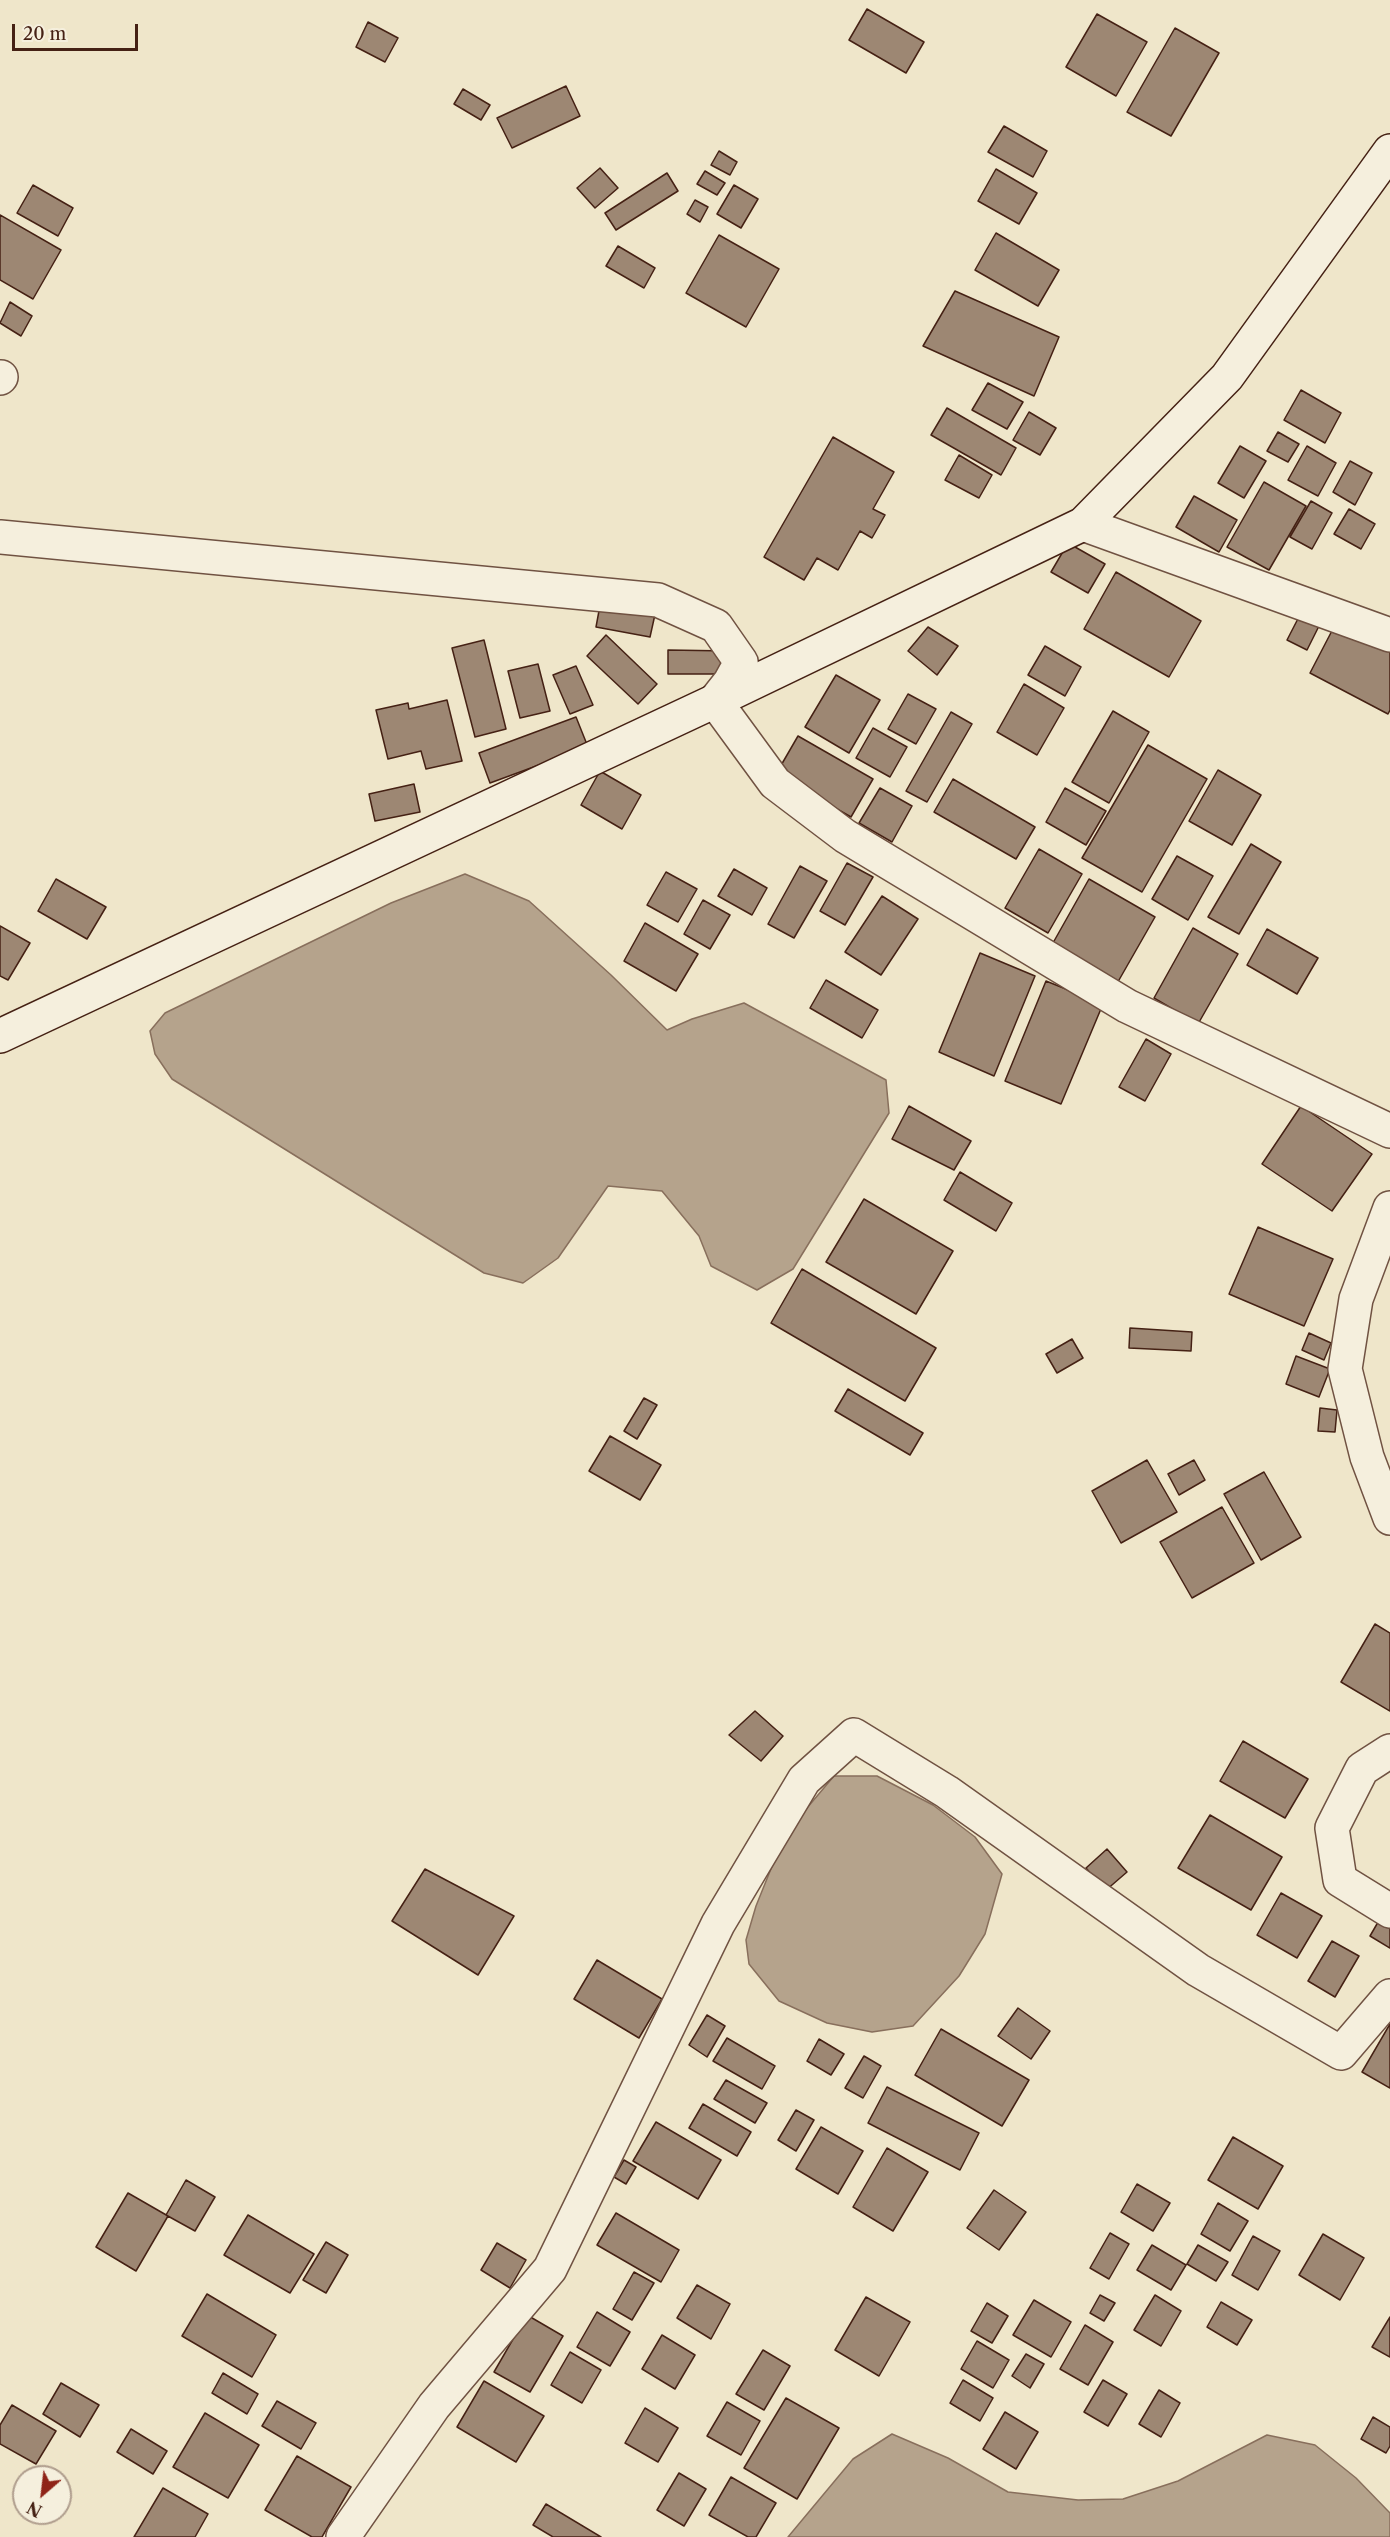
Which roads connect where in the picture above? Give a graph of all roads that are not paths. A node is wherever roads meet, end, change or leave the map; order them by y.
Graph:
1 (1390, 151) edge
2 (1083, 524) junction
3 (0, 537) edge
4 (1390, 635) edge
5 (715, 701) junction
6 (0, 1036) edge
7 (1390, 1131) edge
8 (1390, 1208) edge
9 (1390, 1518) edge
10 (1390, 1751) edge
11 (1390, 1911) edge
12 (1390, 1996) edge
13 (343, 2537) edge

1 - 2 street
2 - 4 street
2 - 5 street
3 - 5 street
5 - 6 street
5 - 7 street
8 - 9 street
10 - 11 street
12 - 13 street

